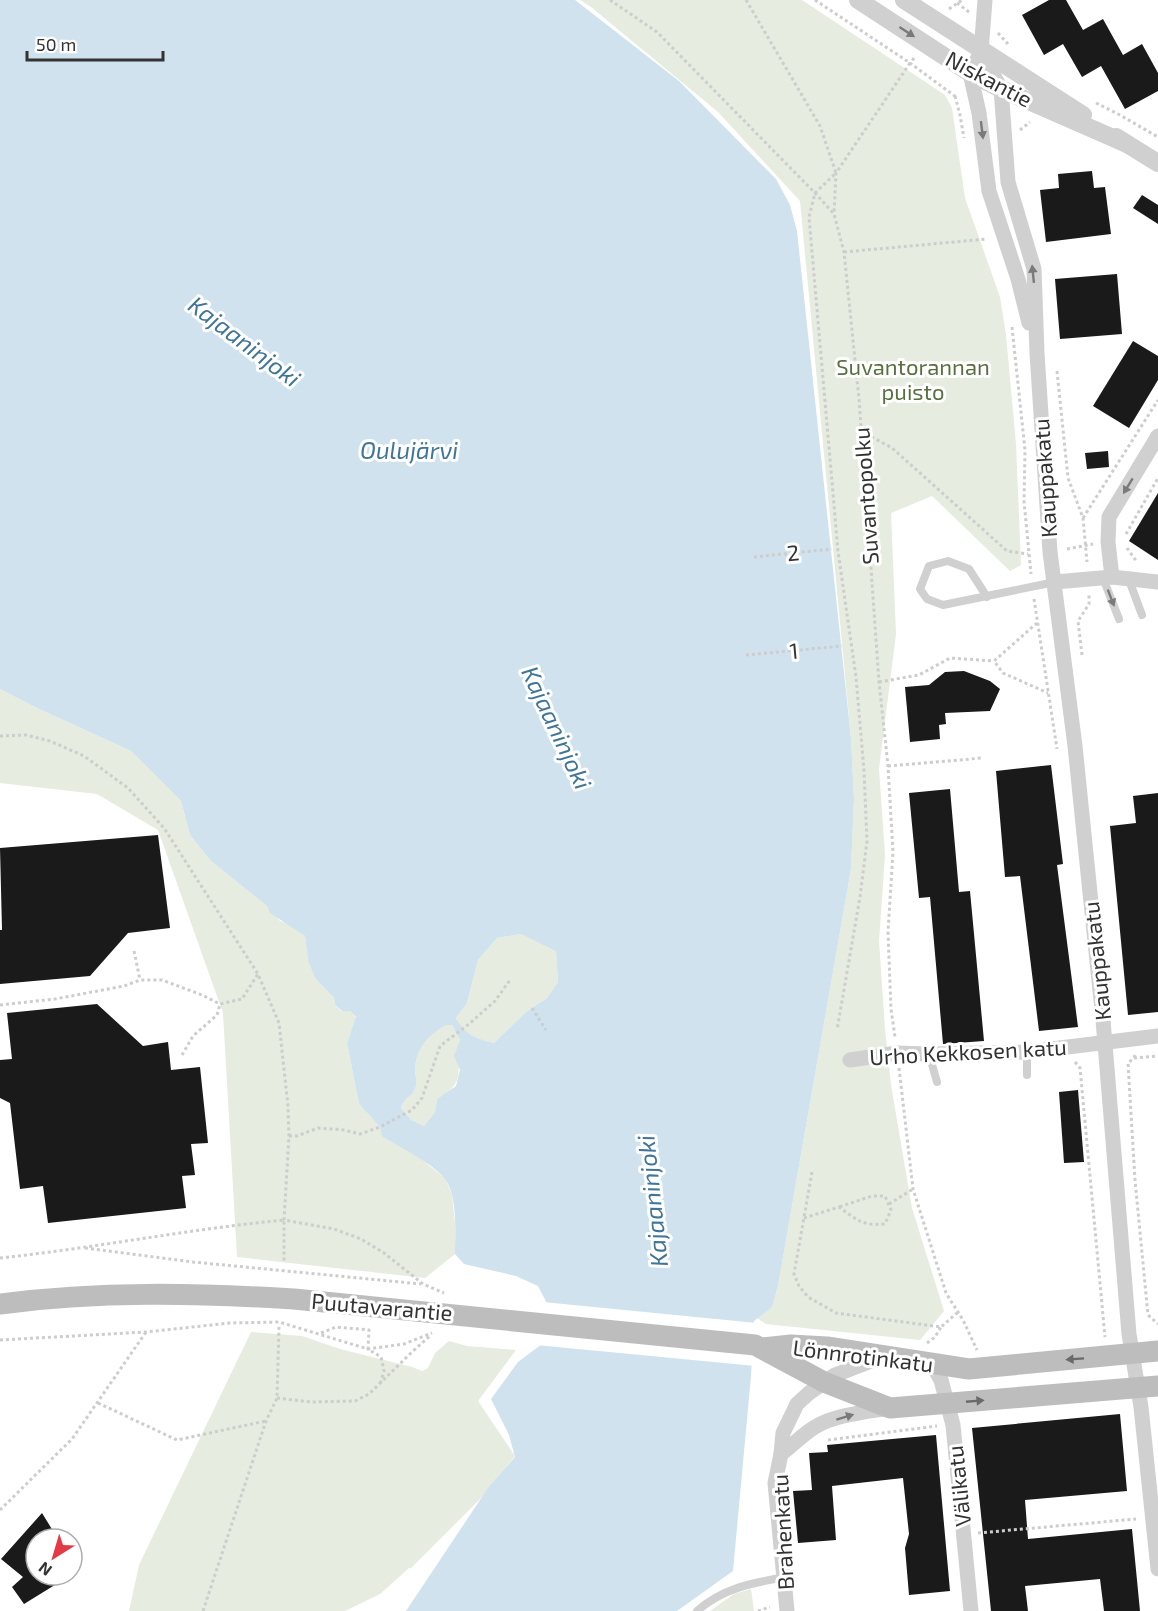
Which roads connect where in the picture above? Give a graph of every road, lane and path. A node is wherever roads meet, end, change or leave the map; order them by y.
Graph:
1 (610, 0) edge
2 (746, 0) edge
3 (815, 0) edge
4 (858, 0) edge
5 (904, 0) edge
6 (962, 0) edge
7 (985, 0) edge
8 (945, 11) dead end
9 (981, 52) junction
10 (970, 73) junction
11 (1001, 89) junction
12 (955, 96) dead end
13 (964, 142) dead end
14 (1127, 144) junction
15 (1158, 163) edge
16 (836, 173) junction
17 (815, 193) junction
18 (834, 214) junction
19 (984, 229) dead end
20 (844, 252) junction
21 (1012, 326) dead end
22 (1037, 353) junction
23 (1158, 400) edge
24 (861, 431) junction
25 (1158, 436) edge
26 (1158, 478) edge
27 (1108, 542) junction
28 (1085, 546) junction
29 (832, 549) dead end
30 (1050, 552) junction
31 (1028, 555) junction
32 (754, 557) dead end
33 (1142, 565) dead end
34 (1101, 578) junction
35 (1129, 579) junction
36 (1055, 582) junction
37 (1158, 582) edge
38 (1032, 587) junction
39 (987, 597) junction
40 (1142, 615) dead end
41 (1119, 618) dead end
42 (1038, 623) junction
43 (842, 646) dead end
44 (746, 655) dead end
45 (994, 661) junction
46 (879, 682) junction
47 (1048, 693) junction
48 (0, 736) edge
49 (1058, 756) dead end
50 (982, 758) dead end
51 (888, 766) junction
52 (134, 951) dead end
53 (258, 974) junction
54 (140, 980) junction
55 (510, 980) dead end
56 (220, 1004) junction
57 (0, 1005) edge
58 (532, 1008) dead end
59 (546, 1030) dead end
60 (837, 1030) dead end
61 (1158, 1036) edge
62 (1104, 1043) junction
63 (1027, 1052) junction
64 (897, 1053) junction
65 (929, 1054) junction
66 (182, 1055) dead end
67 (1158, 1056) edge
68 (1134, 1058) dead end
69 (850, 1060) dead end
70 (1027, 1075) dead end
71 (937, 1082) dead end
72 (289, 1136) junction
73 (812, 1172) dead end
74 (913, 1189) junction
75 (889, 1204) junction
76 (839, 1207) junction
77 (804, 1218) junction
78 (284, 1220) junction
79 (85, 1248) junction
80 (0, 1258) edge
81 (284, 1263) dead end
82 (423, 1284) junction
83 (447, 1295) dead end
84 (0, 1304) edge
85 (957, 1312) junction
86 (279, 1327) dead end
87 (941, 1327) junction
88 (146, 1332) junction
89 (320, 1334) junction
90 (1102, 1339) dead end
91 (0, 1340) edge
92 (1131, 1344) junction
93 (759, 1347) junction
94 (368, 1349) junction
95 (966, 1350) dead end
96 (1158, 1351) edge
97 (887, 1356) junction
98 (926, 1356) junction
99 (824, 1382) junction
100 (380, 1385) junction
101 (1148, 1387) edge
102 (277, 1398) junction
103 (98, 1403) junction
104 (948, 1403) junction
105 (890, 1408) junction
106 (266, 1421) junction
107 (953, 1425) junction
108 (822, 1441) dead end
109 (782, 1454) junction
110 (0, 1510) edge
111 (1153, 1517) junction
112 (964, 1533) junction
113 (1158, 1569) edge
114 (785, 1577) junction
115 (203, 1611) edge
116 (697, 1611) edge
117 (787, 1611) edge
118 (971, 1611) edge

1 - 17 path, Suvantopolku
2 - 16 path
3 - 16 path
4 -> 10 street, Niskantie
5 - 9 street, Niskantie
6 - 8 path
7 - 9 street
9 - 10 street
9 - 11 street, Kauppakatu
9 - 14 street, Niskantie
10 - 11 street, Niskantie
10 -> 22 street, Kauppakatu
11 - 14 street, Niskantie
22 -> 11 street, Kauppakatu
12 - 13 path
14 - 15 street, Niskantie
16 - 17 path
16 - 18 path
17 - 18 path, Suvantopolku
17 - 60 path
18 - 20 path, Suvantopolku
19 - 20 path
20 - 24 path, Suvantopolku
21 - 31 path
22 - 30 street, Kauppakatu
23 - 28 path
24 - 31 path
24 - 46 path, Suvantopolku
25 -> 27 street
26 - 33 path
27 - 28 path
27 - 34 street
28 - 30 path
28 - 34 path
29 - 32 path, 2
30 - 31 path
30 - 36 street, Kauppakatu
31 - 38 path
34 - 35 street
34 - 36 street
34 -> 41 lane
35 - 37 street
35 - 40 lane
36 - 38 lane
36 - 62 street, Kauppakatu
38 - 39 lane
38 - 42 path
39 - 39 lane
42 - 45 path
42 - 47 path
43 - 44 path, 1
45 - 46 path
45 - 47 path
46 - 51 path, Suvantopolku
47 - 49 path
48 - 53 path
50 - 51 path
51 - 64 path, Suvantopolku
52 - 54 path
53 - 56 path
53 - 72 path
54 - 56 path
54 - 57 path
55 - 72 path
56 - 66 path
58 - 59 path
61 - 62 street, Urho Kekkosen katu
62 - 63 street, Urho Kekkosen katu
62 - 92 street, Kauppakatu
63 - 65 street, Urho Kekkosen katu
63 - 70 lane
64 - 65 street, Urho Kekkosen katu
64 - 69 street, Urho Kekkosen katu
64 - 74 path, Suvantopolku
65 - 71 lane
67 - 68 path
72 - 78 path
73 - 77 path
74 - 75 path
74 - 85 path, Suvantopolku
75 - 76 path
75 - 76 path
76 - 77 path
77 - 87 path
78 - 79 path
78 - 81 path
78 - 82 path
79 - 80 path
79 - 82 path
82 - 83 path
84 - 93 main road, Puutavarantie
85 - 87 path
85 - 95 path, Suvantopolku
86 - 102 path
87 - 98 path
88 - 89 path
88 - 91 path
88 - 103 path
89 - 94 path
89 - 94 path
90 - 92 path
92 - 96 main road, Lönnrotinkatu
92 -> 98 main road, Lönnrotinkatu
92 - 101 street, Kauppakatu
93 - 97 main road, Lönnrotinkatu
93 - 99 main road, Lönnrotinkatu
94 - 100 path
94 - 100 path
97 - 98 main road, Lönnrotinkatu
97 - 99 street, Brahenkatu
98 - 104 street, Välikatu
99 - 105 main road, Lönnrotinkatu
99 - 109 street, Brahenkatu
100 - 102 path
104 -> 101 main road, Lönnrotinkatu
101 - 111 street, Kauppakatu
102 - 106 path
103 - 106 path
103 - 110 path
104 - 105 main road, Lönnrotinkatu
104 - 107 street, Välikatu
109 -> 105 street, Brahenkatu
106 - 115 path
107 - 108 path
107 - 112 street, Välikatu
109 - 114 street, Brahenkatu
111 - 112 path
111 - 113 street, Kauppakatu
112 - 118 street, Välikatu
114 - 116 lane
114 - 117 street, Brahenkatu

